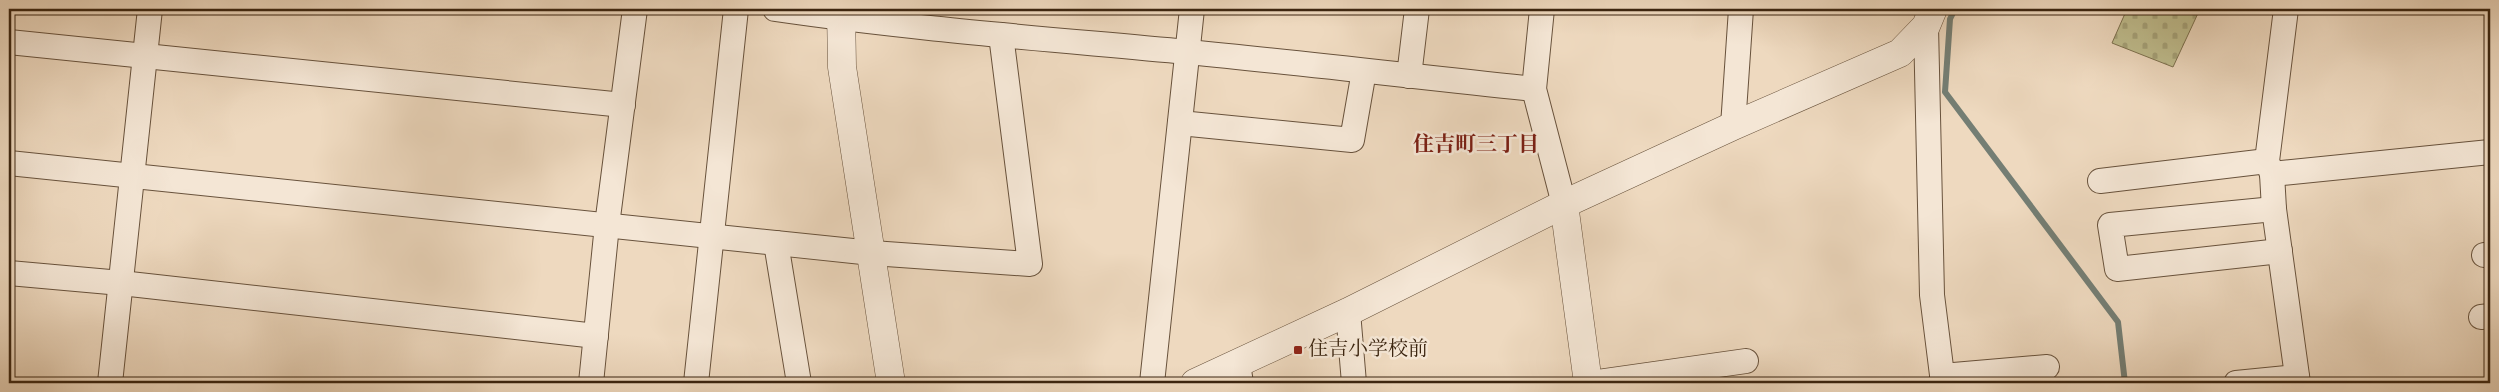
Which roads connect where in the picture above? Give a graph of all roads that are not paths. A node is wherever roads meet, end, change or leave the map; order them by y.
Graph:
1 (150, 9) edge
2 (635, 9) edge
3 (736, 9) edge
4 (775, 9) edge
5 (1192, 9) edge
6 (1416, 9) edge
7 (1542, 9) edge
8 (1741, 9) edge
9 (2286, 9) edge
10 (841, 14) edge
11 (1929, 17) edge
12 (1000, 35) junction
13 (9, 42) edge
14 (1187, 52) junction
15 (145, 54) junction
16 (1364, 71) junction
17 (1409, 76) junction
18 (1534, 89) junction
19 (623, 105) junction
20 (1180, 123) junction
21 (1733, 126) junction
22 (2490, 152) edge
23 (9, 163) edge
24 (2270, 168) junction
25 (132, 176) junction
26 (2100, 181) dead end
27 (1564, 204) junction
28 (2274, 210) junction
29 (607, 225) junction
30 (711, 236) junction
31 (776, 243) junction
32 (2280, 251) junction
33 (872, 253) junction
34 (9, 273) edge
35 (121, 283) junction
36 (1348, 312) junction
37 (596, 336) junction
38 (1746, 361) dead end
39 (2047, 367) dead end
40 (1239, 374) edge
41 (1942, 380) edge
42 (2297, 380) edge
43 (110, 383) edge
44 (591, 383) edge
45 (696, 383) edge
46 (799, 383) edge
47 (891, 383) edge
48 (1152, 383) edge
49 (1195, 383) edge
50 (1354, 383) edge
51 (1589, 383) edge
52 (2236, 383) edge

1 - 15 street
2 - 19 street
3 - 30 street
4 - 10 street
5 - 14 street
6 - 17 street
7 - 18 street
8 - 21 street
9 - 24 street
10 - 12 street
10 - 33 street
11 - 21 street
11 - 41 street
12 - 14 street
12 - 33 street
13 - 15 street
14 - 16 street
14 - 20 street
15 - 19 street
15 - 25 street
16 - 17 street
16 - 20 street
17 - 18 street
18 - 27 street
19 - 29 street
20 - 48 street
21 - 27 street
22 - 24 street
23 - 25 street
24 - 26 street
24 - 28 street
25 - 29 street
25 - 35 street
27 - 36 street
27 - 51 street
28 - 32 street
28 - 32 street
29 - 30 street
29 - 37 street
30 - 31 street
30 - 45 street
31 - 33 street
31 - 46 street
32 - 42 street
33 - 47 street
34 - 35 street
35 - 37 street
35 - 43 street
36 - 40 street
36 - 50 street
37 - 44 street
38 - 51 street
39 - 41 street
40 - 49 street
42 - 52 street

